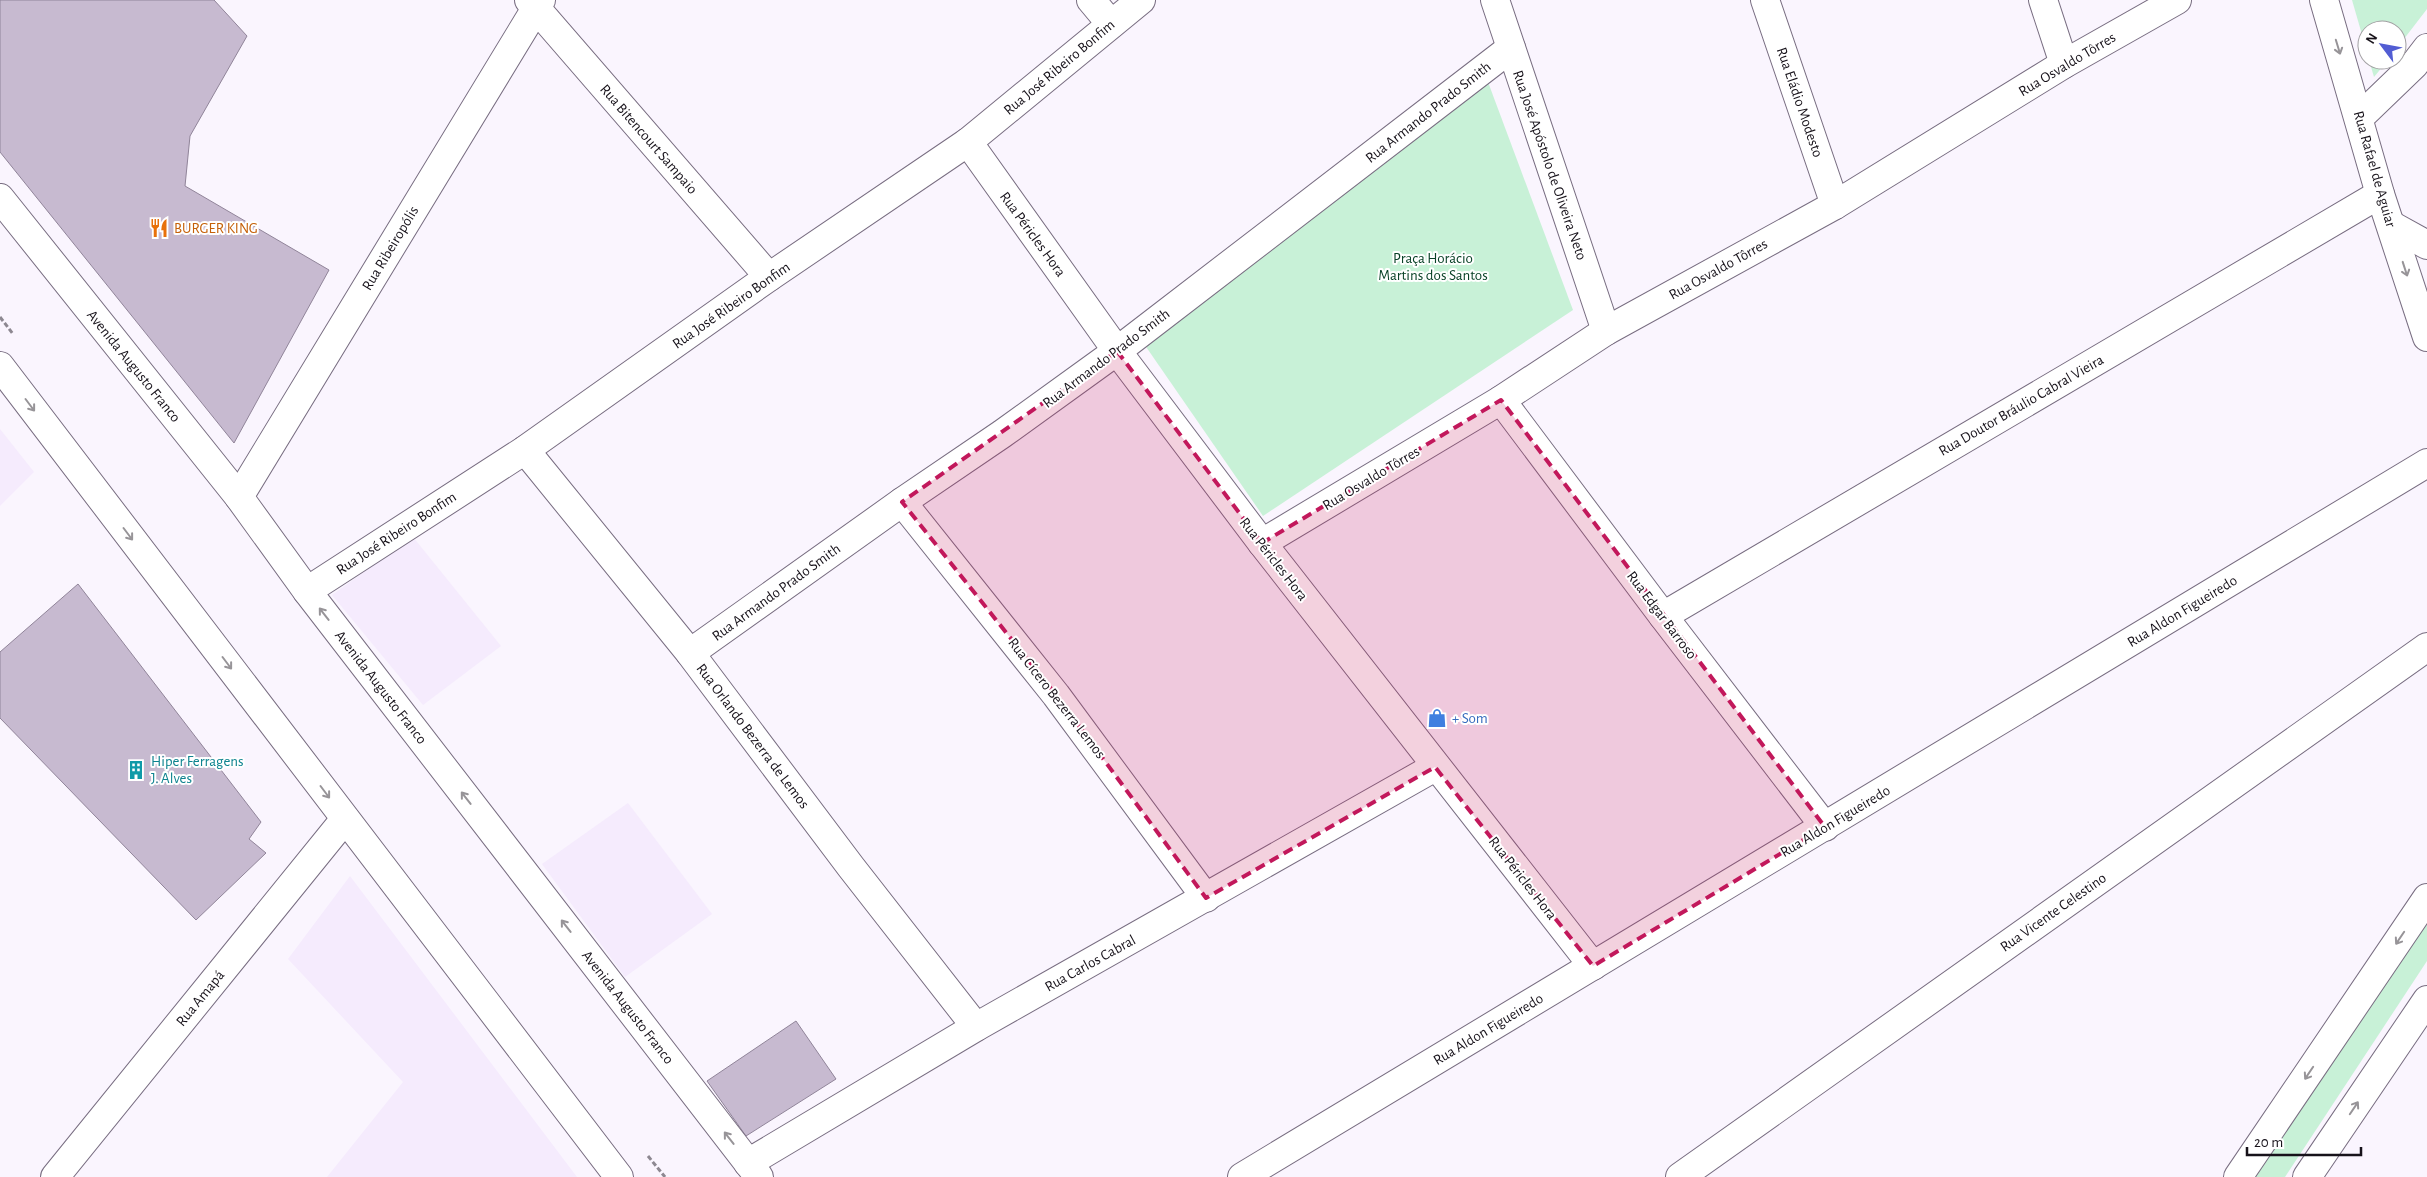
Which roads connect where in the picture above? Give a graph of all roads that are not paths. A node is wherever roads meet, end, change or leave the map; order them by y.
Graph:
1 (1091, 0) edge
2 (1141, 0) edge
3 (1495, 0) edge
4 (1765, 0) edge
5 (2042, 0) edge
6 (2177, 0) edge
7 (2324, 0) edge
8 (535, 3) edge
9 (1111, 24) junction
10 (1511, 48) junction
11 (2427, 48) edge
12 (2064, 64) junction
13 (2360, 117) junction
14 (968, 142) junction
15 (2380, 194) junction
16 (0, 198) edge
17 (1836, 205) junction
18 (2391, 225) junction
19 (2427, 245) edge
20 (769, 277) junction
21 (1606, 331) junction
22 (2427, 337) edge
23 (1117, 351) junction
24 (0, 366) edge
25 (1501, 400) junction
26 (525, 450) junction
27 (2427, 463) edge
28 (239, 497) junction
29 (902, 502) junction
30 (1262, 543) junction
31 (306, 591) junction
32 (1662, 616) junction
33 (2427, 647) edge
34 (690, 653) junction
35 (1435, 767) junction
36 (345, 818) junction
37 (1825, 827) junction
38 (1206, 898) junction
39 (2427, 898) edge
40 (1593, 966) junction
41 (2427, 1000) edge
42 (976, 1027) junction
43 (753, 1170) edge
44 (55, 1177) edge
45 (619, 1177) edge
46 (1242, 1177) edge
47 (1680, 1177) edge
48 (2238, 1177) edge
49 (2308, 1177) edge

1 - 9 street
2 - 9 street, Rua José Ribeiro Bonfim
3 - 10 street, Rua José Apóstolo de Oliveira Neto
4 - 17 street, Rua Eládio Modesto
5 - 12 street
6 - 12 street, Rua Osvaldo Tôrres
7 -> 13 street, Rua Rafael de Aguiar
8 - 20 street, Rua Bitencourt Sampaio
8 - 28 street, Rua Ribeiropólis
9 - 14 street, Rua José Ribeiro Bonfim
10 - 21 street, Rua José Apóstolo de Oliveira Neto
10 - 23 street, Rua Armando Prado Smith
11 - 13 street
12 - 17 street, Rua Osvaldo Tôrres
13 - 15 street, Rua Rafael de Aguiar
14 - 20 street, Rua José Ribeiro Bonfim
14 - 23 street, Rua Péricles Hora
15 - 18 street, Rua Rafael de Aguiar
15 - 32 street, Rua Doutor Bráulio Cabral Vieira
16 - 28 street, Avenida Augusto Franco
17 - 21 street, Rua Osvaldo Tôrres
18 - 19 street
18 -> 22 street, Rua Rafael de Aguiar
20 - 26 street, Rua José Ribeiro Bonfim
21 - 25 street, Rua Osvaldo Tôrres
23 - 29 street, Rua Armando Prado Smith
23 - 30 street, Rua Péricles Hora
24 -> 36 street
25 - 30 street, Rua Osvaldo Tôrres
25 - 32 street, Rua Edgar Barroso
26 - 31 street, Rua José Ribeiro Bonfim
26 - 34 street, Rua Orlando Bezerra de Lemos
27 - 37 street, Rua Aldon Figueiredo
28 - 31 street, Avenida Augusto Franco
29 - 34 street, Rua Armando Prado Smith
29 - 38 street, Rua Cícero Bezerra Lemos
30 - 35 street, Rua Péricles Hora
43 -> 31 street, Avenida Augusto Franco
32 - 37 street, Rua Edgar Barroso
33 - 47 street, Rua Vicente Celestino
34 - 42 street, Rua Orlando Bezerra de Lemos
35 - 38 street, Rua Carlos Cabral
35 - 40 street, Rua Péricles Hora
36 - 44 street, Rua Amapá
36 - 45 street
37 - 40 street, Rua Aldon Figueiredo
38 - 42 street, Rua Carlos Cabral
39 -> 48 street
40 - 46 street, Rua Aldon Figueiredo
49 -> 41 street
42 - 43 street, Rua Carlos Cabral

